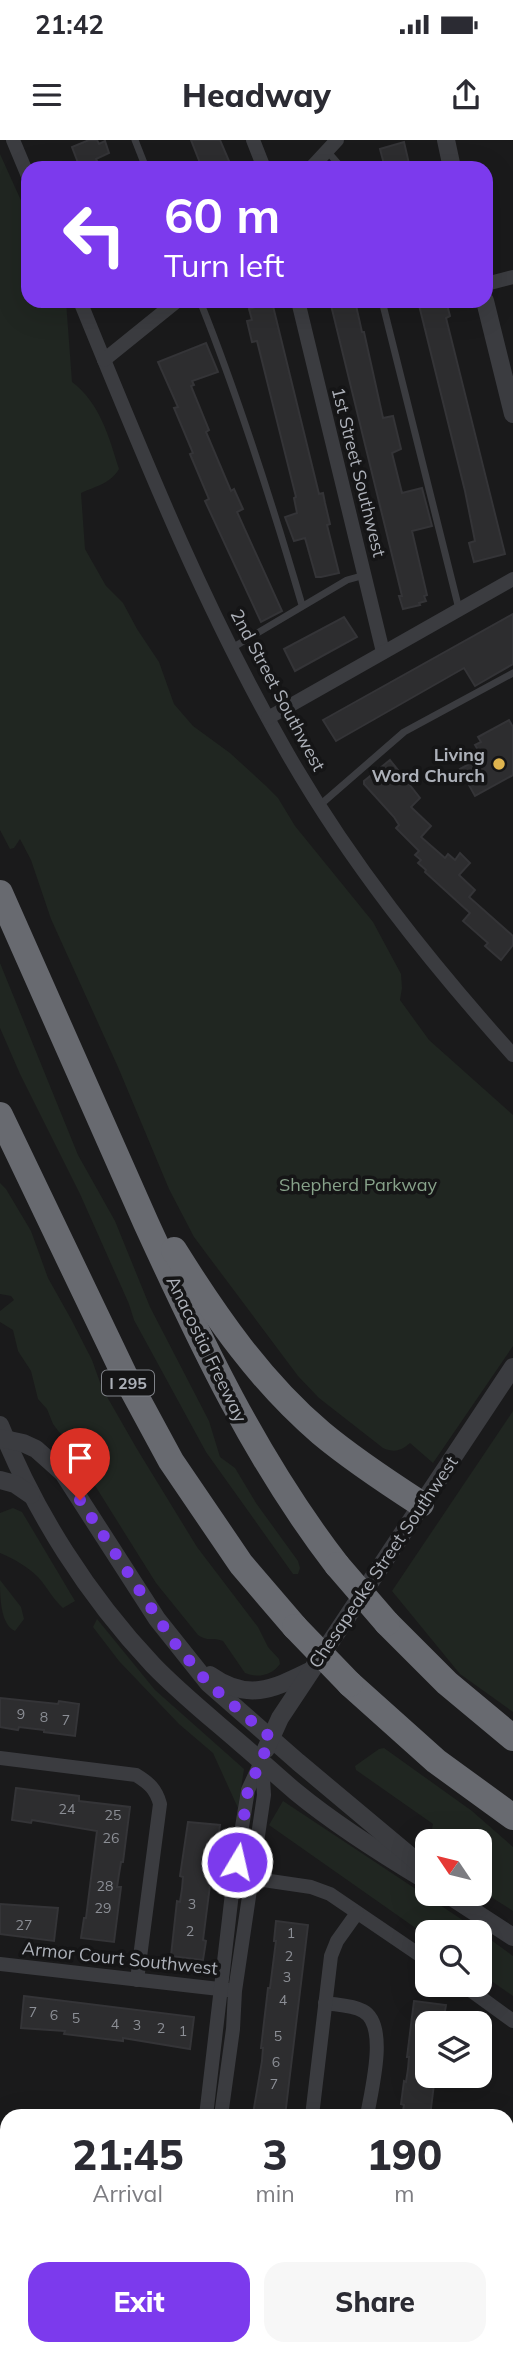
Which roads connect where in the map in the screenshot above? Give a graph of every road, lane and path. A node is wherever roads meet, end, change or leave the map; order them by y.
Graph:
1 (13, 140) edge
2 (135, 140) edge
3 (253, 140) edge
4 (446, 140) edge
5 (332, 146) edge
6 (22, 161) edge
7 (143, 161) edge
8 (261, 161) edge
9 (318, 161) edge
10 (450, 161) edge
11 (513, 278) edge
12 (493, 282) edge
13 (83, 308) edge
14 (168, 308) edge
15 (203, 308) edge
16 (300, 308) edge
17 (384, 308) edge
18 (487, 308) edge
19 (104, 360) junction
20 (513, 414) edge
21 (365, 575) junction
22 (513, 579) edge
23 (302, 606) junction
24 (459, 609) junction
25 (232, 648) junction
26 (383, 652) junction
27 (513, 673) edge
28 (268, 718) junction
29 (319, 806) junction
30 (0, 893) edge
31 (513, 1055) edge
32 (73, 1057) junction
33 (0, 1115) edge
34 (513, 1367) edge
35 (2, 1434) edge
36 (0, 1480) edge
37 (34, 1497) junction
38 (421, 1504) junction
39 (189, 1661) junction
40 (310, 1671) junction
41 (271, 1738) junction
42 (513, 1738) edge
43 (0, 1758) edge
44 (261, 1762) junction
45 (513, 1816) edge
46 (415, 1860) edge
47 (415, 1873) edge
48 (234, 1876) junction
49 (251, 1878) junction
50 (467, 1906) edge
51 (469, 1906) edge
52 (472, 1909) junction
53 (358, 1913) junction
54 (513, 1937) edge
55 (415, 1952) edge
56 (0, 1964) edge
57 (137, 1980) junction
58 (228, 1990) junction
59 (480, 1997) edge
60 (325, 2003) junction
61 (513, 2021) edge
62 (206, 2109) edge
63 (222, 2109) edge
64 (313, 2109) edge
65 (368, 2109) edge

1 - 6 street
2 - 7 lane
3 - 8 street
4 - 10 street
5 - 9 street
11 - 12 street
13 - 19 street, 2nd Street Southwest
14 - 19 street
15 - 23 lane
16 - 21 street, 1st Street Southwest
17 - 24 lane
18 - 20 street
19 - 25 street, 2nd Street Southwest
21 - 23 lane
21 - 26 street, 1st Street Southwest
22 - 24 street
23 - 25 lane
24 - 26 street
25 - 28 street, 2nd Street Southwest
26 - 28 street
27 - 29 lane
28 - 29 street, 2nd Street Southwest
29 - 31 street, 2nd Street Southwest
30 - 32 highway, Anacostia Freeway
32 - 38 highway
32 - 42 highway, Anacostia Freeway, bridge
33 - 45 highway, I 295, bridge
34 - 38 street, Chesapeake Street Southwest
35 - 37 street
35 - 39 street
36 - 37 street
37 - 44 street
38 - 40 street, Chesapeake Street Southwest
39 - 40 street
39 - 41 street
40 - 41 street, Chesapeake Street Southwest
41 - 44 street, Chesapeake Street Southwest
41 - 46 street
43 - 57 street
44 - 47 street
44 - 48 street
44 - 49 street
48 - 49 street
48 - 58 street
49 - 53 street
49 - 58 street
50 - 52 street
51 - 52 street
52 - 54 street
53 - 55 street
53 - 60 street
56 - 57 street, Armor Court Southwest
57 - 58 street, Armor Court Southwest
58 - 62 street
58 - 63 street
59 - 61 street
60 - 64 street
60 - 65 street

